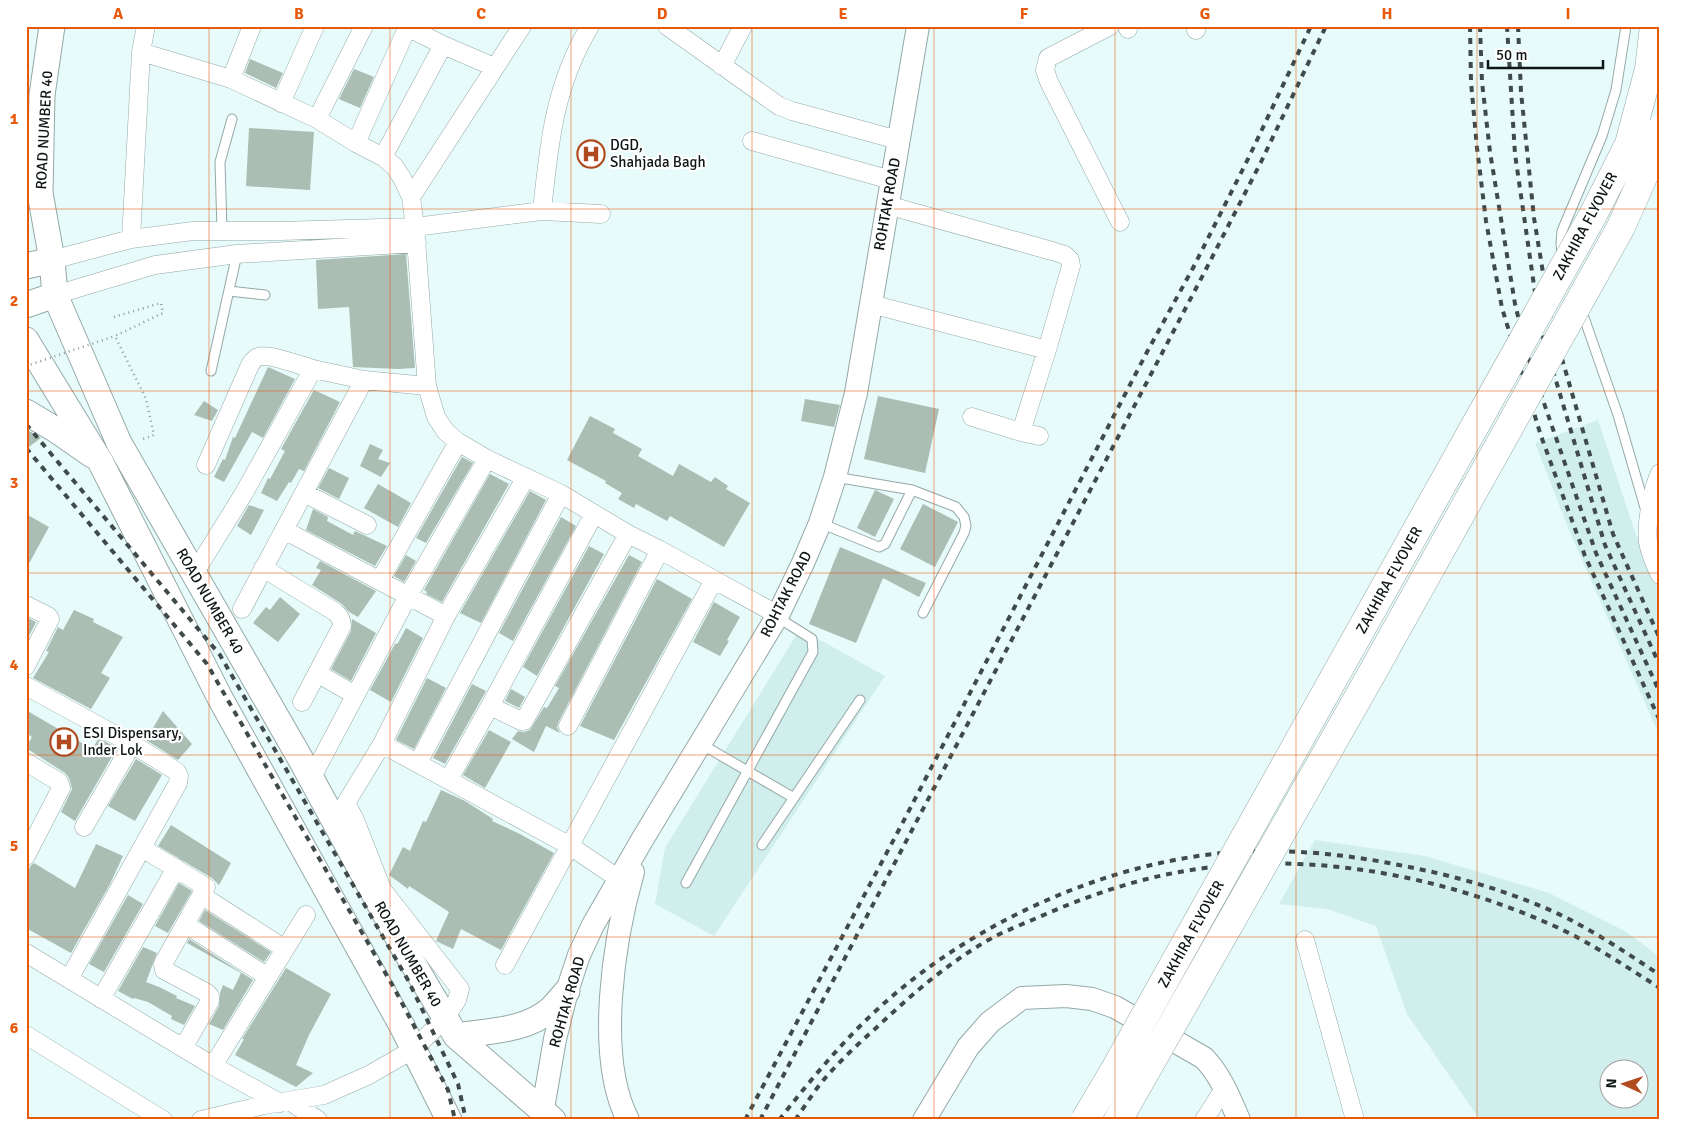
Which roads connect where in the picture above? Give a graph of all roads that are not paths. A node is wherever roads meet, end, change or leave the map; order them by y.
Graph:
1 (52, 26) edge
2 (146, 26) edge
3 (252, 26) edge
4 (315, 26) edge
5 (364, 26) edge
6 (522, 26) edge
7 (667, 26) edge
8 (743, 26) edge
9 (918, 26) edge
10 (1110, 26) edge
11 (1626, 26) edge
12 (1654, 26) edge
13 (407, 27) edge
14 (588, 27) edge
15 (442, 45) junction
16 (140, 52) junction
17 (722, 66) junction
18 (494, 67) junction
19 (231, 80) junction
20 (282, 102) junction
21 (232, 119) dead end
22 (317, 119) junction
23 (1660, 130) edge
24 (898, 140) junction
25 (752, 141) dead end
26 (356, 143) junction
27 (383, 157) junction
28 (891, 180) junction
29 (411, 197) junction
30 (887, 206) junction
31 (542, 211) junction
32 (601, 214) dead end
33 (1120, 222) dead end
34 (222, 231) junction
35 (416, 235) junction
36 (131, 239) junction
37 (237, 254) junction
38 (52, 260) junction
39 (26, 266) edge
40 (229, 291) junction
41 (56, 295) junction
42 (265, 295) dead end
43 (871, 304) junction
44 (26, 305) edge
45 (26, 340) edge
46 (1047, 350) junction
47 (313, 370) junction
48 (211, 371) dead end
49 (364, 380) junction
50 (428, 386) junction
51 (26, 412) edge
52 (972, 417) dead end
53 (1021, 432) junction
54 (1039, 436) dead end
55 (458, 442) junction
56 (487, 460) junction
57 (100, 461) junction
58 (206, 465) dead end
59 (1660, 473) edge
60 (526, 477) junction
61 (835, 477) junction
62 (912, 490) junction
63 (304, 493) junction
64 (560, 494) junction
65 (594, 514) junction
66 (1649, 521) junction
67 (820, 523) junction
68 (367, 525) dead end
69 (284, 530) junction
70 (628, 534) junction
71 (660, 550) junction
72 (200, 564) dead end
73 (263, 568) junction
74 (1660, 575) edge
75 (380, 580) junction
76 (714, 580) junction
77 (408, 596) junction
78 (26, 605) edge
79 (242, 609) dead end
80 (923, 613) dead end
81 (446, 616) junction
82 (777, 616) junction
83 (31, 647) edge
84 (26, 666) edge
85 (317, 673) junction
86 (26, 686) edge
87 (355, 695) junction
88 (860, 700) dead end
89 (302, 702) dead end
90 (490, 706) junction
91 (568, 726) dead end
92 (700, 743) junction
93 (132, 744) junction
94 (382, 744) junction
95 (26, 762) edge
96 (418, 763) junction
97 (746, 770) junction
98 (449, 779) junction
99 (311, 780) junction
100 (794, 798) junction
101 (84, 827) dead end
102 (642, 840) junction
103 (570, 846) junction
104 (762, 846) dead end
105 (142, 848) junction
106 (26, 856) edge
107 (176, 868) junction
108 (619, 879) junction
109 (686, 883) dead end
110 (201, 895) junction
111 (306, 916) dead end
112 (185, 924) junction
113 (1304, 940) dead end
114 (285, 949) junction
115 (26, 953) edge
116 (505, 965) dead end
117 (268, 977) junction
118 (69, 979) junction
119 (567, 991) junction
120 (101, 999) junction
121 (450, 1027) junction
122 (26, 1035) edge
123 (183, 1048) junction
124 (414, 1049) junction
125 (213, 1066) junction
126 (1225, 1087) junction
127 (272, 1108) edge
128 (546, 1117) edge
129 (313, 1118) edge
130 (163, 1120) edge
131 (201, 1120) edge
132 (449, 1120) edge
133 (628, 1120) edge
134 (924, 1120) edge
135 (1085, 1120) edge
136 (1118, 1120) edge
137 (1204, 1120) edge
138 (1239, 1120) edge
139 (1355, 1120) edge

1 - 38 main road, ROAD NUMBER 40
2 - 16 street
3 - 19 street
4 - 20 street
5 - 22 street
6 - 18 street
7 - 17 street
8 - 17 street
9 - 24 street, ROHTAK ROAD
10 - 33 street
11 - 66 lane
12 - 135 main road, ZAKHIRA FLYOVER, bridge
13 - 15 street
13 - 26 street
14 - 31 street
15 - 18 street
15 - 27 street
16 - 19 street
16 - 36 street
17 - 24 street
18 - 29 street
19 - 20 street
20 - 22 street
21 - 34 lane
22 - 26 street
23 - 136 main road, ZAKHIRA FLYOVER, bridge
24 - 28 street, ROHTAK ROAD
25 - 28 street
26 - 27 street
27 - 29 street
28 - 30 street, ROHTAK ROAD
29 - 35 street
30 - 43 street, ROHTAK ROAD
30 - 46 street
31 - 32 street
31 - 35 street
34 - 35 street
34 - 36 street
35 - 37 street
35 - 50 street
36 - 38 street
37 - 40 lane
37 - 41 street
38 - 39 main road
38 - 41 main road, ROAD NUMBER 40
40 - 42 lane
40 - 48 lane
41 - 44 main road
41 - 99 main road, ROAD NUMBER 40
43 - 46 street
43 - 61 street, ROHTAK ROAD
45 - 57 main road
46 - 53 street
47 - 49 street
47 - 58 street
47 - 72 street
49 - 50 street
49 - 63 street
50 - 55 street
51 - 57 main road
52 - 53 street
53 - 54 street
55 - 56 street
55 - 75 street
56 - 60 street
56 - 77 street
57 - 124 main road
59 - 66 street
60 - 64 street
60 - 81 street
61 - 62 lane
61 - 67 street, ROHTAK ROAD
62 - 67 lane
62 - 80 lane
63 - 68 street
63 - 69 street
64 - 65 street
64 - 96 street
65 - 70 street
65 - 90 street
66 - 74 street
67 - 82 street, ROHTAK ROAD
69 - 73 street
69 - 75 street
70 - 71 street
70 - 90 street
71 - 76 street
71 - 91 street
73 - 79 street
73 - 85 street
75 - 77 street
76 - 82 street
76 - 103 street
77 - 81 street
77 - 87 street
78 - 83 street
81 - 94 street
82 - 92 street, ROHTAK ROAD
82 - 97 lane
83 - 84 street
85 - 87 street
85 - 89 street
86 - 93 street
87 - 99 street
88 - 100 lane
90 - 98 street
92 - 97 lane
92 - 102 street, ROHTAK ROAD
93 - 101 street
93 - 105 street
94 - 96 street
94 - 121 street
95 - 106 street
96 - 98 street
97 - 100 lane
97 - 109 lane
98 - 103 street
99 - 121 main road, ROAD NUMBER 40
100 - 104 lane
102 - 108 street, ROHTAK ROAD
102 - 133 street
103 - 108 street
103 - 116 street
105 - 107 street
105 - 118 street
107 - 110 street
107 - 120 street
108 - 119 street, ROHTAK ROAD
110 - 112 street
110 - 114 street
111 - 114 street
112 - 117 street
112 - 123 street
113 - 139 street
114 - 117 street
115 - 118 street
117 - 125 street
118 - 120 street
119 - 121 main road
119 - 128 street, ROHTAK ROAD
120 - 123 street
121 - 124 street
121 - 128 main road, ROAD NUMBER 40
122 - 130 street
123 - 125 street
124 - 127 street
124 - 132 main road
125 - 127 street
126 - 134 street
126 - 137 street
126 - 138 street
127 - 129 street
127 - 131 street

